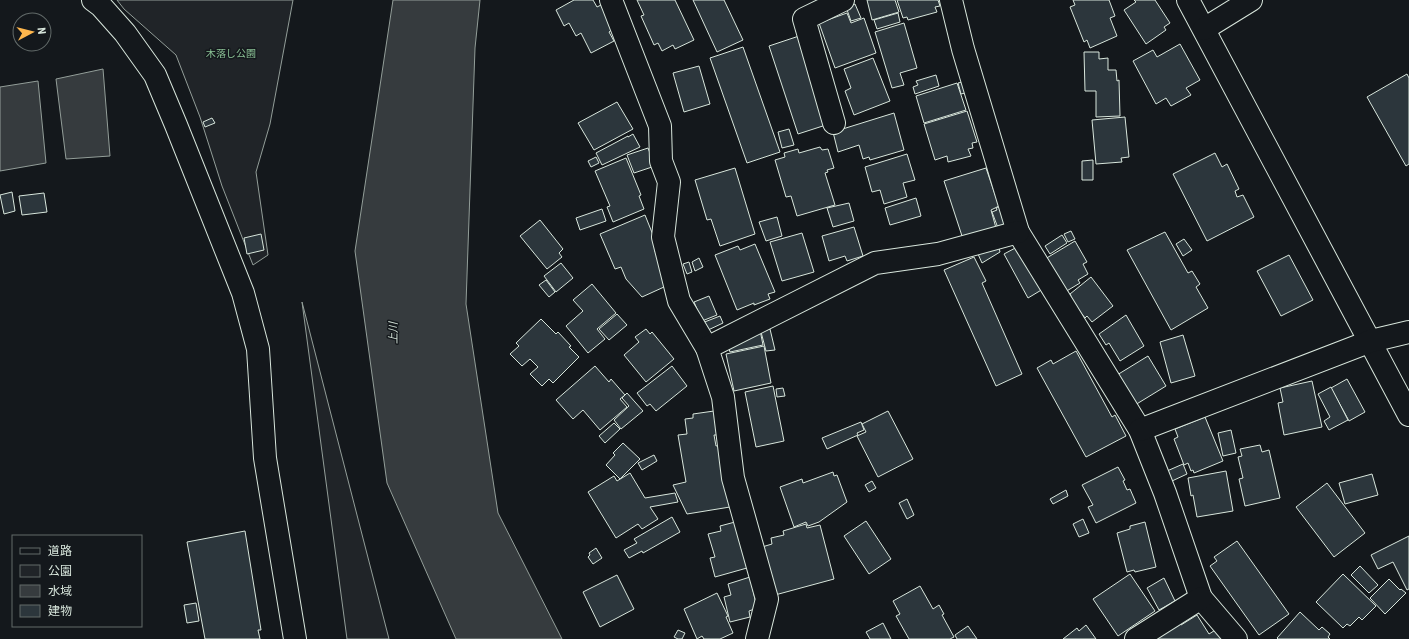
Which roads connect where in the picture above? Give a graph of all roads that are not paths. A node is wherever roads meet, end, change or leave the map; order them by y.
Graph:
1 (93, 0) edge
2 (611, 0) edge
3 (843, 0) edge
4 (950, 0) edge
5 (1188, 0) edge
6 (1251, 0) edge
7 (1204, 28) junction
8 (834, 123) dead end
9 (1018, 232) junction
10 (1409, 332) edge
11 (1371, 341) junction
12 (707, 348) junction
13 (1409, 415) edge
14 (1140, 430) junction
15 (1201, 598) junction
16 (295, 639) edge
17 (757, 639) edge
18 (1136, 639) edge
19 (1236, 639) edge

1 - 16 street
2 - 12 street
3 - 8 street
4 - 9 street
5 - 7 street
6 - 7 street
7 - 11 street
9 - 12 street
9 - 14 street
10 - 11 street
11 - 13 street
11 - 14 street
12 - 17 street
14 - 15 street
15 - 18 street
15 - 19 street

